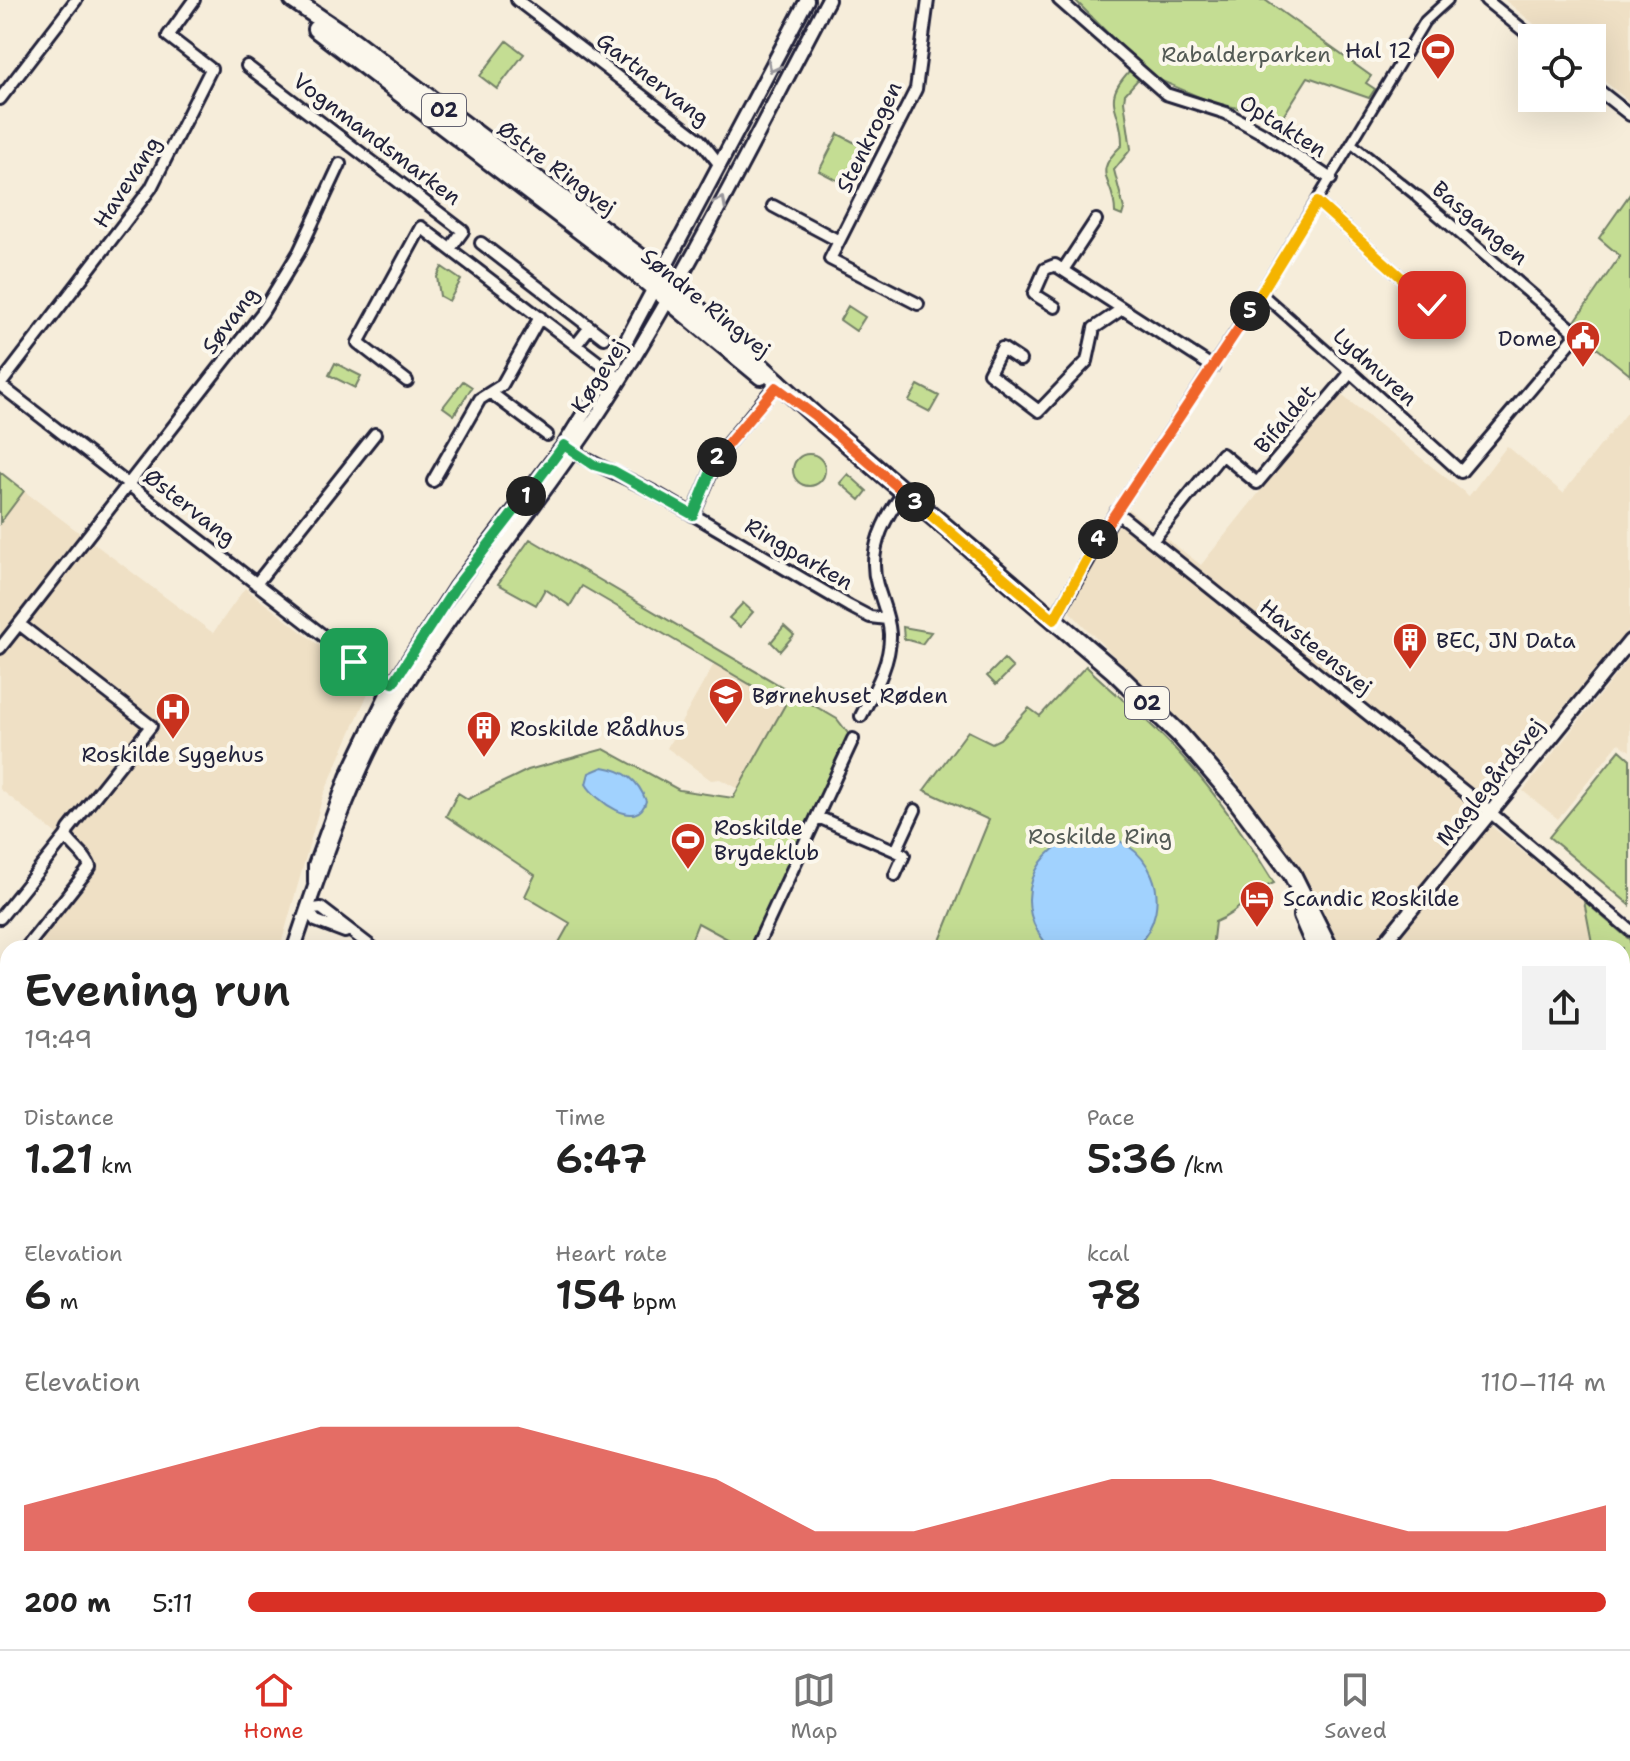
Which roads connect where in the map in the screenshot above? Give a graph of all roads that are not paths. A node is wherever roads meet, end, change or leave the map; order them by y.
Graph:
1 (76, 0) edge
2 (194, 0) edge
3 (279, 0) edge
4 (293, 0) edge
5 (517, 0) edge
6 (807, 0) edge
7 (828, 0) edge
8 (928, 0) edge
9 (1059, 0) edge
10 (1448, 0) edge
11 (1486, 0) edge
12 (1518, 26) edge
13 (247, 66) dead end
14 (1606, 96) edge
15 (0, 99) edge
16 (1630, 115) edge
17 (1352, 144) junction
18 (340, 164) dead end
19 (720, 165) junction
20 (1331, 179) junction
21 (1418, 197) joint
22 (1317, 202) junction
23 (773, 206) dead end
24 (1096, 220) dead end
25 (571, 223) joint
26 (839, 241) junction
27 (481, 243) dead end
28 (450, 249) junction
29 (1063, 270) junction
30 (658, 282) junction
31 (1261, 293) junction
32 (672, 294) junction
33 (918, 304) dead end
34 (1055, 307) dead end
35 (1122, 309) junction
36 (540, 317) junction
37 (590, 327) junction
38 (1411, 329) dead end
39 (604, 338) dead end
40 (576, 345) junction
41 (1020, 360) dead end
42 (1213, 367) junction
43 (1349, 370) junction
44 (616, 375) junction
45 (407, 381) dead end
46 (778, 384) junction
47 (0, 385) edge
48 (491, 393) junction
49 (375, 434) dead end
50 (547, 435) dead end
51 (569, 448) junction
52 (1461, 472) joint
53 (433, 481) dead end
54 (128, 484) junction
55 (904, 492) junction
56 (1116, 512) junction
57 (693, 515) junction
58 (1152, 541) junction
59 (256, 584) junction
60 (887, 619) junction
61 (1054, 620) junction
62 (19, 624) junction
63 (1630, 641) edge
64 (0, 648) edge
65 (396, 691) junction
66 (861, 716) dead end
67 (853, 739) dead end
68 (915, 810) dead end
69 (1491, 813) junction
70 (818, 817) junction
71 (66, 836) junction
72 (896, 851) junction
73 (1275, 856) junction
74 (895, 875) dead end
75 (307, 910) junction
76 (0, 918) edge
77 (1630, 930) edge
78 (32, 940) edge
79 (297, 940) edge
80 (360, 940) edge
81 (760, 940) edge
82 (1312, 940) edge
83 (1325, 940) edge
84 (1387, 940) edge

1 - 15 street
2 - 47 street, Havevang
3 - 25 main road, Østre Ringvej / O2
4 - 30 main road, Østre Ringvej / O2
5 - 19 street, Gartnervang
6 -> 19 street, Køgevej
32 -> 7 street, Køgevej
8 - 26 street, Stenkrogen
9 - 20 street, Optakten
10 - 17 street
11 - 12 street
13 - 28 street, Vognmandsmarken
14 - 16 street
17 - 20 street
17 - 21 street, Basgangen
18 - 54 street, Søvang
19 - 30 street, Køgevej
20 - 22 street
21 - 52 street, Basgangen
22 - 31 street
22 - 38 street
23 - 26 street
24 - 29 street
25 - 30 main road, Søndre Ringvej / O2
26 - 33 street
27 - 37 street
28 - 36 street, Vognmandsmarken
28 - 45 street, Vognmandsmarken
29 - 34 street
29 - 35 street
30 - 32 main road, Østre Ringvej / O2
30 - 44 street, Køgevej
31 - 42 street
31 - 43 street, Lydmuren
32 - 44 street, Køgevej
32 - 46 main road, Søndre Ringvej / O2
35 - 41 street
35 - 42 street
36 - 40 street, Vognmandsmarken
36 - 48 street
37 - 39 street
37 - 40 street
40 - 44 street, Vognmandsmarken
42 - 56 street
43 - 52 street, Lydmuren
43 - 58 street, Bifaldet
44 - 51 street, Køgevej
46 - 55 main road, Søndre Ringvej / O2
46 - 57 street
47 - 54 street, Østervang
48 - 50 street
48 - 53 street
49 - 59 street
51 - 57 street, Ringparken
51 - 65 street, Køgevej
54 - 59 street, Østervang
54 - 62 street, Søvang
55 - 60 street, Ringparken
55 - 61 main road, Søndre Ringvej / O2
56 - 58 street, Havsteensvej
56 - 61 street
57 - 60 street, Ringparken
58 - 69 street, Havsteensvej
59 - 65 street, Østervang
60 - 66 street, Ringparken
61 - 73 main road, Søndre Ringvej / O2
62 - 64 street, Søvang
62 - 71 street
63 - 69 street, Maglegårdsvej
65 - 75 street, Køgevej
67 - 70 street
68 - 72 street
69 - 77 street, Havsteensvej
69 - 84 street, Maglegårdsvej
70 - 72 street
70 - 81 street
71 - 76 street
71 - 78 street
72 - 74 street
73 - 82 main road, Søndre Ringvej / O2
73 - 83 main road, Søndre Ringvej / O2
75 - 79 street, Køgevej
75 - 80 street

